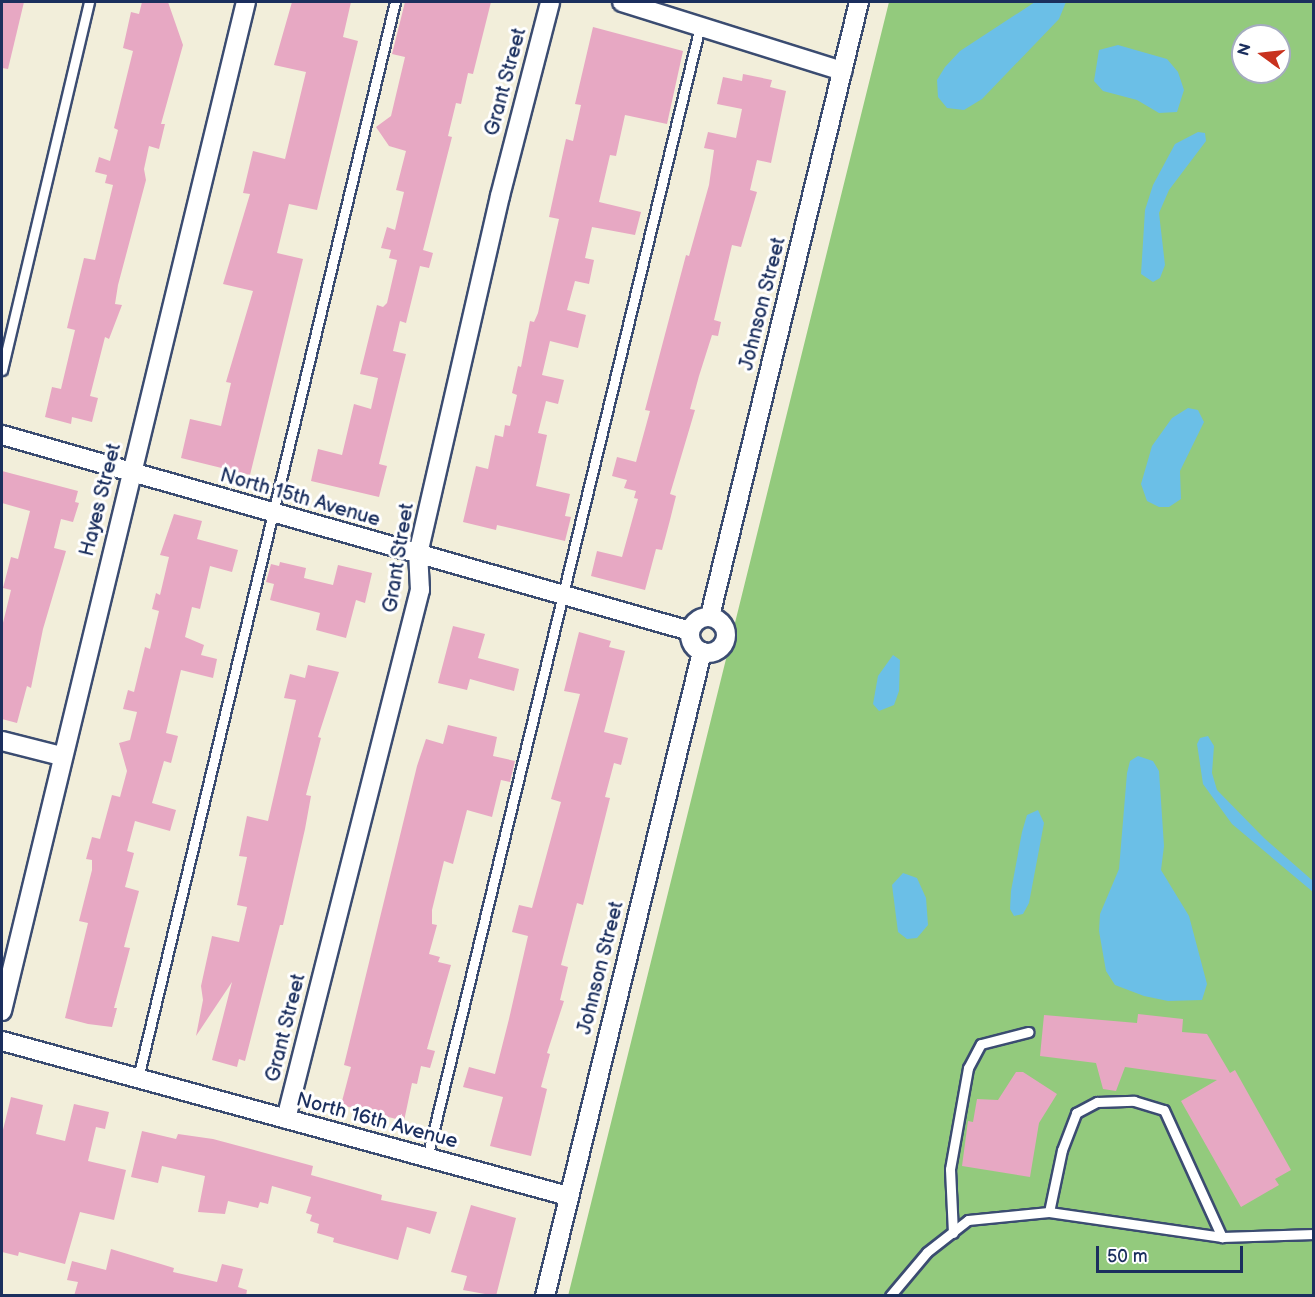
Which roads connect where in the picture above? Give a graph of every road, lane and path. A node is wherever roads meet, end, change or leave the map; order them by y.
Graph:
1 (89, 2) edge
2 (246, 2) edge
3 (395, 2) edge
4 (550, 2) edge
5 (622, 2) edge
6 (859, 2) edge
7 (700, 26) junction
8 (842, 71) junction
9 (2, 370) edge
10 (2, 435) edge
11 (131, 474) junction
12 (273, 514) junction
13 (418, 554) junction
14 (562, 596) junction
15 (710, 616) junction
16 (690, 631) junction
17 (702, 652) junction
18 (2, 741) edge
19 (61, 756) junction
20 (2, 1011) edge
21 (1028, 1032) dead end
22 (2, 1041) edge
23 (138, 1078) junction
24 (286, 1119) junction
25 (427, 1158) junction
26 (568, 1197) junction
27 (1049, 1212) junction
28 (953, 1233) junction
29 (1314, 1234) edge
30 (1222, 1237) junction
31 (545, 1296) edge
32 (890, 1296) edge

1 - 9 lane
2 - 11 street, Hayes Street
3 - 12 lane
4 - 13 street, Grant Street
5 - 7 street
6 - 8 street, Johnson Street
7 - 8 street
7 - 14 lane
8 - 15 street, Johnson Street
10 - 11 street, North 15th Avenue
11 - 12 street, North 15th Avenue
11 - 19 street, Hayes Street
12 - 13 street, North 15th Avenue
12 - 23 lane
13 - 14 street, North 15th Avenue
13 - 24 street, Grant Street
14 - 16 street, North 15th Avenue
14 - 25 lane
15 - 16 street
15 - 17 street
16 - 17 street
17 - 26 street, Johnson Street
18 - 19 street
19 - 20 street, Hayes Street
21 - 28 lane
22 - 23 street, North 16th Avenue
23 - 24 street, North 16th Avenue
24 - 25 street, North 16th Avenue
25 - 26 street, North 16th Avenue
26 - 31 street, Johnson Street
27 - 28 lane
27 - 30 lane
27 - 30 lane
28 - 32 lane
29 - 30 lane

